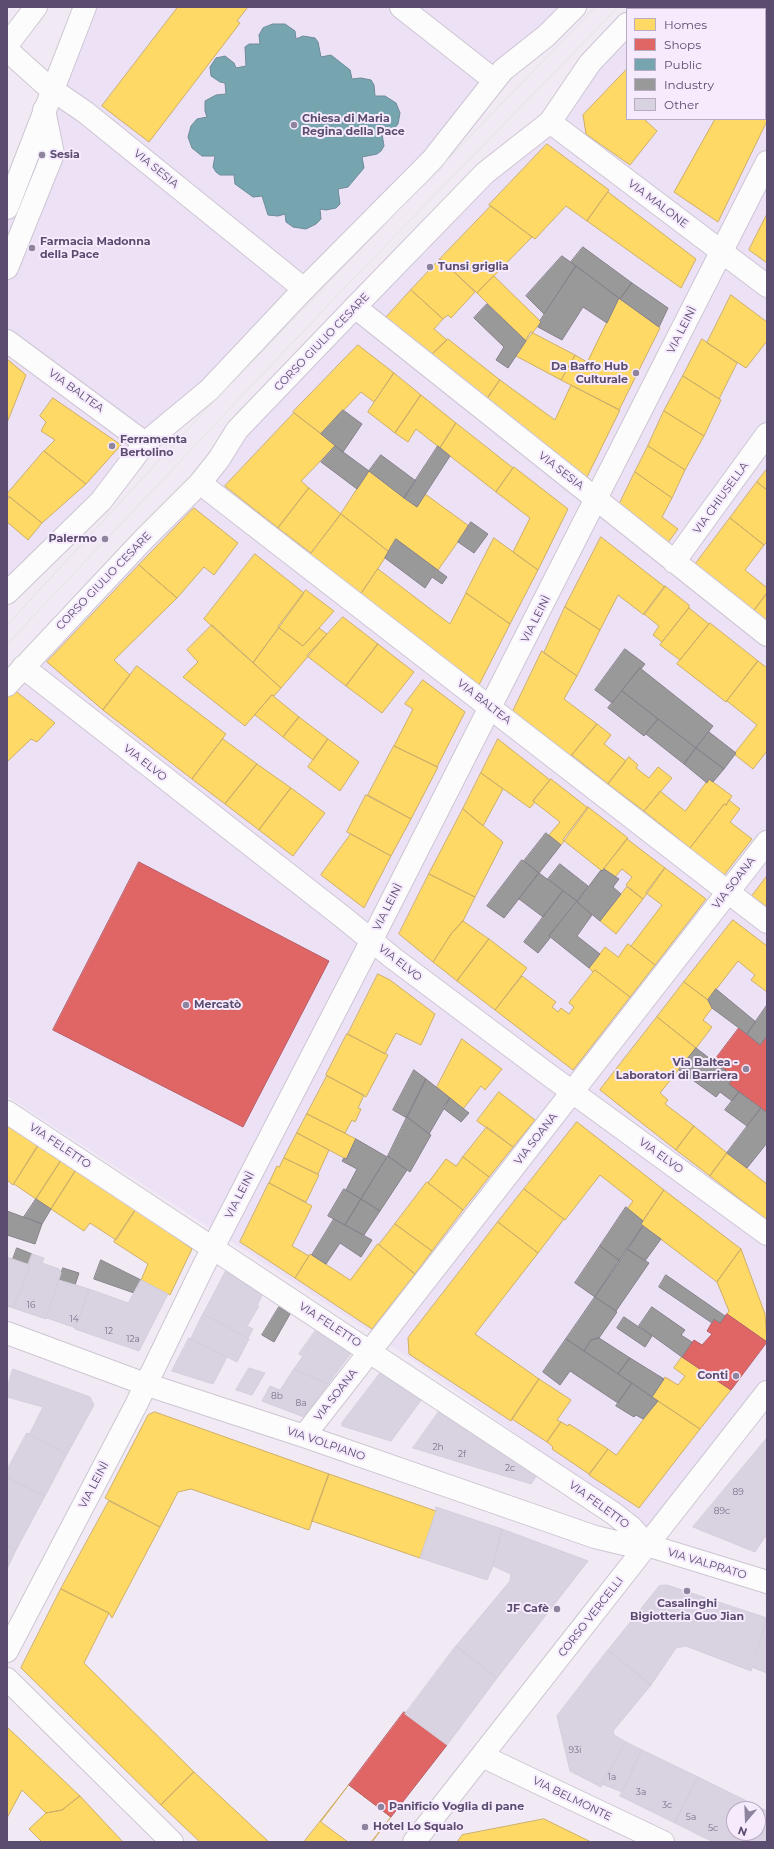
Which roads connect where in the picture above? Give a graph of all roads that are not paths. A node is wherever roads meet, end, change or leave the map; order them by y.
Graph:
1 (36, 7) edge
2 (85, 7) edge
3 (401, 7) edge
4 (574, 7) edge
5 (626, 25) edge
6 (7, 45) edge
7 (7, 50) edge
8 (494, 80) junction
9 (52, 90) junction
10 (44, 110) junction
11 (550, 122) junction
12 (767, 162) edge
13 (7, 208) edge
14 (721, 252) junction
15 (7, 268) edge
16 (767, 286) edge
17 (304, 289) junction
18 (355, 307) junction
19 (7, 340) edge
20 (767, 434) edge
21 (145, 442) junction
22 (200, 483) junction
23 (596, 499) junction
24 (674, 562) junction
25 (7, 594) edge
26 (767, 635) edge
27 (23, 667) junction
28 (7, 685) edge
29 (490, 707) junction
30 (767, 842) edge
31 (728, 892) junction
32 (767, 922) edge
33 (371, 940) junction
34 (572, 1091) junction
35 (7, 1112) edge
36 (767, 1234) edge
37 (213, 1248) junction
38 (7, 1333) edge
39 (370, 1352) junction
40 (145, 1384) junction
41 (767, 1392) edge
42 (304, 1436) junction
43 (647, 1545) junction
44 (767, 1582) edge
45 (7, 1651) edge
46 (7, 1679) edge
47 (482, 1756) junction
48 (172, 1842) edge
49 (414, 1842) edge
50 (662, 1842) edge

1 - 6 street
2 - 9 street
3 - 8 street
4 - 8 street
5 - 11 street, CORSO GIULIO CESARE
7 - 9 street, VIA SESIA
8 - 17 street
9 - 10 street
9 - 17 street, VIA SESIA
10 - 13 street
10 - 15 street
11 - 14 street, VIA MALONE
11 - 18 street, CORSO GIULIO CESARE
12 - 14 street, VIA LEINÌ
14 - 16 street, VIA MALONE
14 - 23 street, VIA LEINÌ
17 - 21 street
18 - 22 street, CORSO GIULIO CESARE
18 - 23 street, VIA SESIA
19 - 21 street, VIA BALTEA
20 - 24 street, VIA CHIUSELLA
21 - 25 street
22 - 27 street, CORSO GIULIO CESARE
22 - 29 street, VIA BALTEA
23 - 24 street, VIA SESIA
23 - 29 street, VIA LEINÌ
24 - 26 street, VIA SESIA
27 - 28 street, CORSO GIULIO CESARE
27 - 33 street, VIA ELVO
29 - 31 street, VIA BALTEA
29 - 33 street, VIA LEINÌ
30 - 31 street, VIA SOANA
31 - 32 street, VIA BALTEA
31 - 34 street, VIA SOANA
33 - 34 street, VIA ELVO
33 - 37 street, VIA LEINÌ
34 - 36 street, VIA ELVO
34 - 39 street, VIA SOANA
35 - 37 street, VIA FELETTO
37 - 39 street, VIA FELETTO
37 - 40 street, VIA LEINÌ
38 - 40 street, VIA VOLPIANO
39 - 42 street, VIA SOANA
39 - 43 street, VIA FELETTO
40 - 42 street, VIA VOLPIANO
40 - 45 street, VIA LEINÌ
41 - 43 street, CORSO VERCELLI
42 - 43 street, VIA VOLPIANO
43 - 44 street, VIA VALPRATO
43 - 47 street, CORSO VERCELLI
46 - 48 street
47 - 49 street, CORSO VERCELLI
47 - 50 street, VIA BELMONTE

